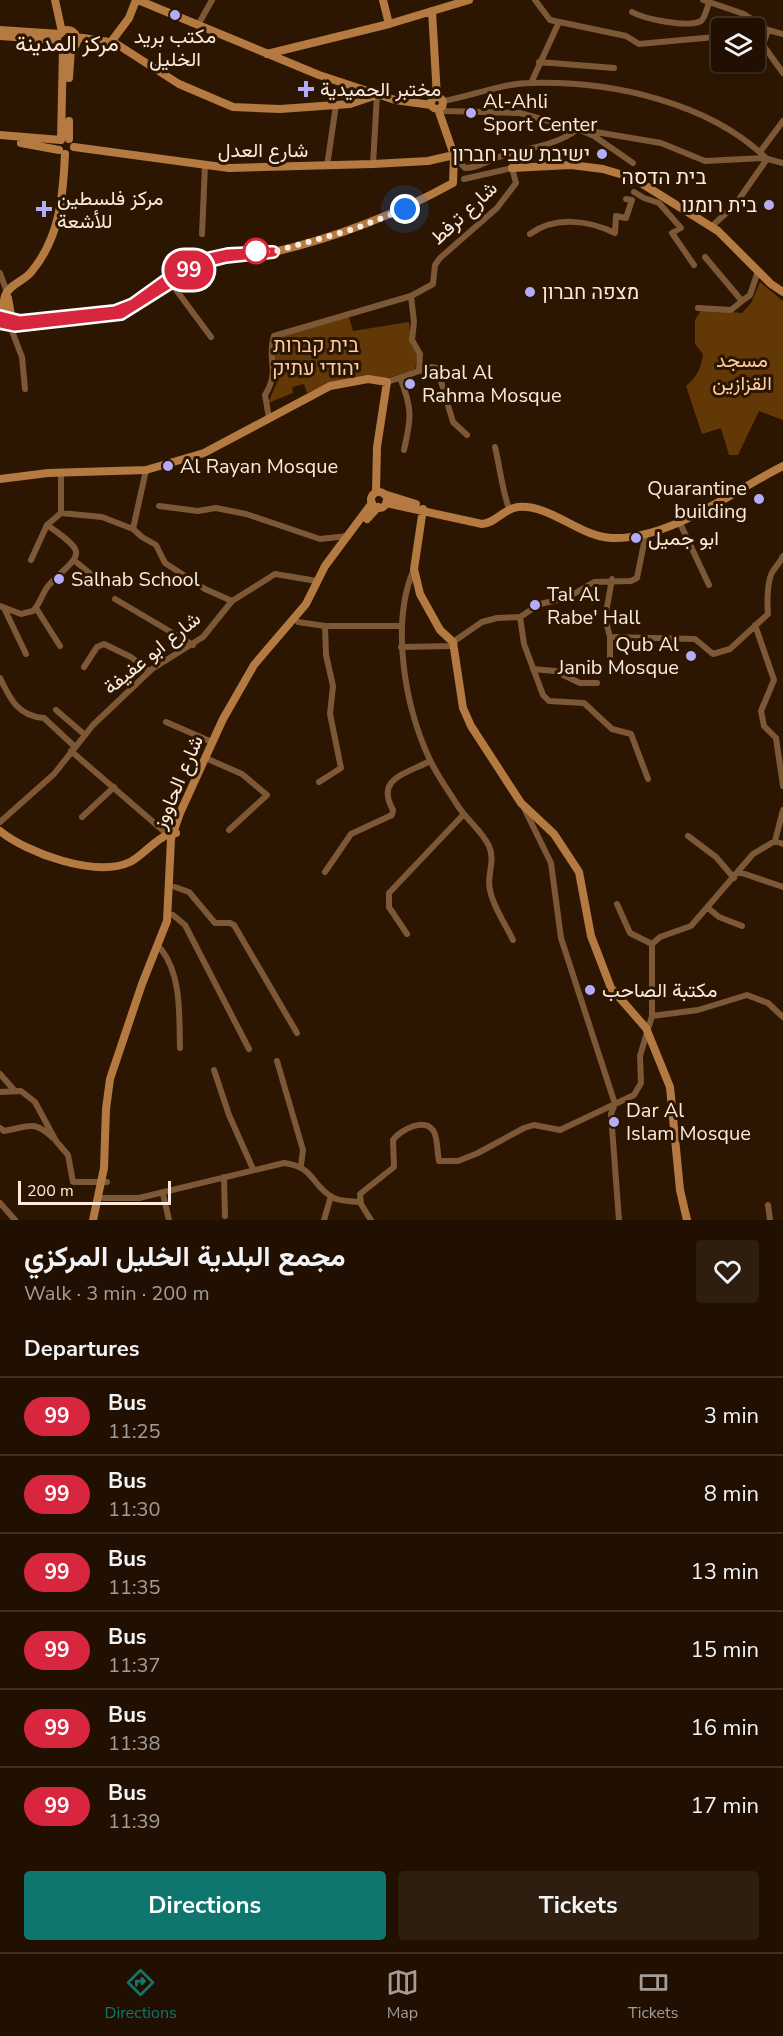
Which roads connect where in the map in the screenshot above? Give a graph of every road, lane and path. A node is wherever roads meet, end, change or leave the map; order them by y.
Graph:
1 (55, 0) edge
2 (60, 0) edge
3 (137, 0) edge
4 (212, 0) edge
5 (383, 0) edge
6 (468, 0) edge
7 (535, 0) edge
8 (706, 2) edge
9 (432, 11) junction
10 (632, 12) dead end
11 (559, 22) junction
12 (389, 24) junction
13 (198, 25) junction
14 (0, 30) edge
15 (768, 30) junction
16 (62, 34) junction
17 (783, 34) edge
18 (0, 36) edge
19 (76, 37) junction
20 (711, 37) edge
21 (765, 39) edge
22 (111, 42) junction
23 (765, 48) edge
24 (67, 49) junction
25 (267, 54) junction
26 (539, 62) junction
27 (614, 68) dead end
28 (783, 73) edge
29 (531, 83) junction
30 (377, 95) junction
31 (438, 104) junction
32 (336, 105) junction
33 (783, 121) edge
34 (578, 129) junction
35 (0, 135) edge
36 (0, 140) edge
37 (68, 142) junction
38 (62, 152) junction
39 (760, 152) junction
40 (454, 155) junction
41 (767, 159) junction
42 (633, 163) dead end
43 (783, 163) edge
44 (373, 164) junction
45 (205, 166) junction
46 (327, 166) junction
47 (512, 168) junction
48 (464, 179) joint
49 (453, 183) junction
50 (634, 192) dead end
51 (626, 198) dead end
52 (711, 226) junction
53 (202, 234) dead end
54 (530, 234) dead end
55 (705, 257) dead end
56 (694, 265) dead end
57 (758, 271) junction
58 (0, 273) edge
59 (169, 280) junction
60 (783, 292) edge
61 (411, 296) junction
62 (4, 297) edge
63 (742, 301) junction
64 (698, 308) dead end
65 (5, 321) edge
66 (211, 337) dead end
67 (419, 371) junction
68 (400, 378) junction
69 (387, 382) junction
70 (25, 388) dead end
71 (269, 418) junction
72 (467, 435) dead end
73 (495, 447) dead end
74 (404, 450) dead end
75 (783, 466) edge
76 (146, 470) junction
77 (61, 474) junction
78 (0, 478) edge
79 (379, 500) junction
80 (159, 506) dead end
81 (423, 509) junction
82 (509, 509) junction
83 (61, 513) junction
84 (679, 521) junction
85 (47, 525) junction
86 (134, 529) junction
87 (646, 533) junction
88 (348, 536) junction
89 (783, 556) edge
90 (31, 560) dead end
91 (75, 561) junction
92 (414, 569) junction
93 (612, 579) junction
94 (317, 581) junction
95 (103, 584) dead end
96 (709, 585) dead end
97 (115, 599) dead end
98 (232, 601) junction
99 (2, 607) edge
100 (36, 608) junction
101 (520, 617) junction
102 (298, 622) junction
103 (755, 625) junction
104 (325, 626) junction
105 (402, 626) junction
106 (610, 637) junction
107 (453, 644) junction
108 (193, 645) junction
109 (60, 646) dead end
110 (401, 647) junction
111 (26, 654) dead end
112 (84, 667) dead end
113 (533, 669) junction
114 (610, 669) dead end
115 (149, 671) junction
116 (0, 678) edge
117 (597, 682) dead end
118 (56, 710) dead end
119 (166, 722) dead end
120 (86, 735) junction
121 (212, 742) junction
122 (73, 749) junction
123 (210, 760) junction
124 (430, 761) junction
125 (648, 779) dead end
126 (319, 782) dead end
127 (783, 786) edge
128 (114, 787) junction
129 (521, 803) junction
130 (783, 810) edge
131 (463, 815) junction
132 (82, 816) dead end
133 (0, 822) edge
134 (230, 830) dead end
135 (0, 831) edge
136 (172, 833) junction
137 (688, 836) dead end
138 (775, 841) junction
139 (783, 844) edge
140 (26, 847) junction
141 (325, 872) dead end
142 (739, 872) junction
143 (734, 878) junction
144 (175, 887) junction
145 (783, 887) edge
146 (618, 904) dead end
147 (708, 908) junction
148 (173, 915) junction
149 (742, 926) dead end
150 (407, 934) dead end
151 (513, 940) dead end
152 (652, 944) junction
153 (161, 950) junction
154 (652, 1016) junction
155 (783, 1017) edge
156 (646, 1029) junction
157 (297, 1033) dead end
158 (180, 1048) dead end
159 (249, 1049) dead end
160 (277, 1061) dead end
161 (214, 1070) dead end
162 (0, 1074) edge
163 (15, 1091) junction
164 (0, 1092) edge
165 (615, 1104) junction
166 (0, 1128) edge
167 (56, 1141) junction
168 (301, 1165) junction
169 (253, 1169) junction
170 (224, 1177) junction
171 (104, 1182) junction
172 (163, 1194) junction
173 (331, 1196) junction
174 (103, 1198) junction
175 (360, 1202) junction
176 (0, 1203) edge
177 (768, 1205) dead end
178 (225, 1216) dead end
179 (15, 1220) edge
180 (93, 1220) edge
181 (98, 1220) edge
182 (169, 1220) edge
183 (324, 1220) edge
184 (371, 1220) edge
185 (619, 1220) edge
186 (687, 1220) edge
187 (770, 1220) edge

1 - 16 main road
2 - 16 main road
3 - 13 main road
3 - 22 main road
4 - 13 street
5 - 12 main road
6 - 9 main road
7 - 11 street
8 - 10 street
8 - 15 street
9 - 12 main road
9 - 31 main road
11 - 20 street
11 - 26 street
12 - 25 main road
13 - 25 main road
14 - 16 main road
15 - 17 street
15 - 21 street
16 - 18 main road
16 - 19 main road
16 - 24 main road
19 - 22 main road
19 - 24 main road
22 - 32 main road
23 - 28 street
24 - 37 main road
25 - 30 main road
26 - 27 street
26 - 29 street
29 - 31 street
29 - 39 street
30 - 31 main road
30 - 32 main road
30 - 44 street
31 - 34 street
31 - 40 main road
32 - 46 street
33 - 39 street
34 - 40 street
34 - 41 street
34 - 42 street
35 - 37 main road, شارع العدل
36 - 38 main road
37 - 38 main road
37 - 38 main road
37 - 45 main road, شارع العدل
38 - 62 main road
39 - 41 street
40 - 44 main road, شارع العدل
40 - 49 main road
41 - 43 street
41 - 52 street
44 - 46 main road, شارع العدل
45 - 46 main road, شارع العدل
45 - 53 street
47 - 48 street
47 - 52 main road
47 - 61 street, شارع ترفط
48 - 49 main road
49 - 59 main road
50 - 56 street
51 - 54 street
52 - 57 main road
55 - 63 street
57 - 60 main road
57 - 63 street
58 - 62 street
59 - 65 main road
59 - 66 street
61 - 67 street
61 - 71 street
62 - 65 main road
63 - 64 street
65 - 70 street
67 - 68 street
67 - 72 street
68 - 69 street
68 - 74 street
69 - 71 main road
69 - 79 main road
71 - 76 main road
73 - 82 street
75 - 84 main road
76 - 77 main road
76 - 86 street
77 - 78 main road
77 - 83 street
79 - 81 main road
79 - 88 main road, شارع الحاووز
79 - 102 main road
80 - 88 street
81 - 82 main road
81 - 92 main road
82 - 87 main road
83 - 85 street
83 - 86 street
84 - 87 main road
84 - 96 street
85 - 90 street
85 - 91 street
86 - 98 street
87 - 93 street
88 - 94 main road, شارع الحاووز
89 - 103 street
91 - 95 street
91 - 100 street
92 - 105 street
92 - 107 main road
93 - 101 street
93 - 106 street
94 - 98 street, شارع ابو عفيفة
94 - 121 main road, شارع الحاووز
97 - 108 street
98 - 108 street, شارع ابو عفيفة
99 - 100 street
99 - 111 street
100 - 109 street
101 - 107 street
101 - 113 street
102 - 104 street
102 - 123 main road
103 - 106 street
103 - 127 street
104 - 105 street
104 - 126 street
105 - 110 street
106 - 114 street
107 - 110 street
107 - 129 main road
108 - 115 street, شارع ابو عفيفة
110 - 124 street
112 - 115 street
113 - 117 street
113 - 125 street
115 - 120 street, شارع ابو عفيفة
116 - 122 street
118 - 120 street
119 - 121 street
120 - 122 street, شارع ابو عفيفة
121 - 136 main road, شارع الحاووز
122 - 128 street
122 - 133 street, شارع ابو عفيفة
123 - 134 street
123 - 136 main road
124 - 131 street
124 - 141 street
128 - 132 street
128 - 136 street
129 - 156 main road
129 - 165 street
130 - 138 street
131 - 150 street
131 - 151 street
133 - 140 main road
135 - 140 main road
136 - 140 main road
136 - 144 main road
136 - 171 main road, شارع الحاووز
137 - 143 street
138 - 139 street
138 - 142 street
142 - 143 street
142 - 145 street
143 - 147 street
144 - 148 main road
144 - 157 street
146 - 152 street
147 - 149 street
147 - 152 street
148 - 153 main road
148 - 159 street
152 - 154 street
153 - 158 street
153 - 171 main road
154 - 155 street
154 - 156 street
156 - 165 street
156 - 186 main road
160 - 168 street
161 - 169 street
162 - 163 street
163 - 164 street
163 - 167 street
165 - 175 street
165 - 185 street
166 - 167 street
167 - 171 street
168 - 169 street
168 - 173 street
169 - 170 street
170 - 172 street
170 - 178 street
171 - 174 main road
171 - 180 main road, شارع الحاووز
172 - 174 street
172 - 182 street
173 - 175 street
173 - 183 street
174 - 181 main road
175 - 184 street
176 - 179 street
177 - 187 street

